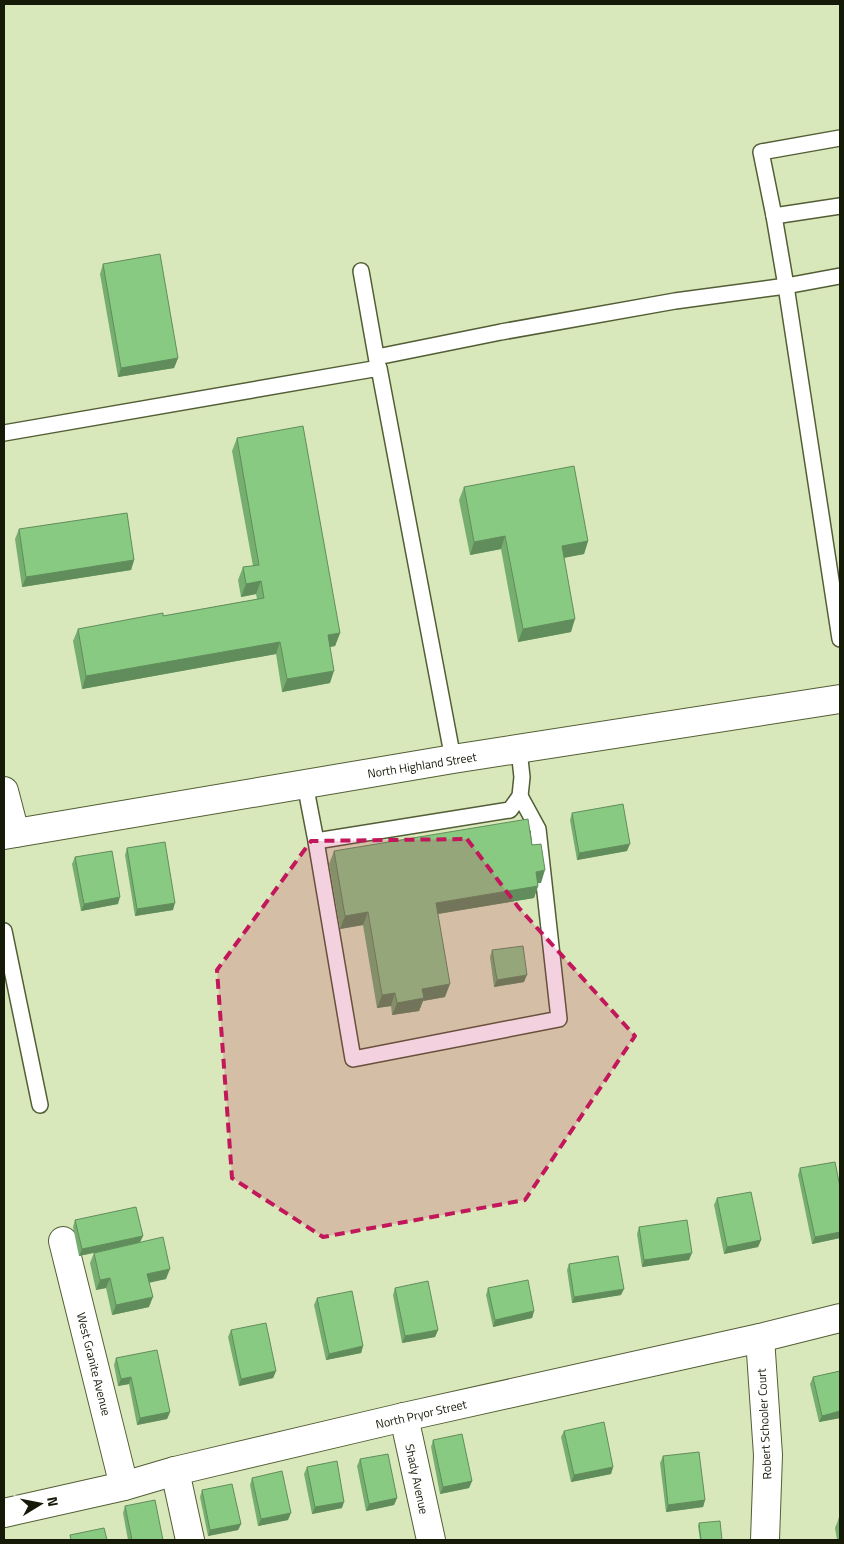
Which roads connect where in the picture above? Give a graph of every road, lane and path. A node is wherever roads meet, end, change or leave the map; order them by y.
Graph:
1 (840, 138) edge
2 (840, 206) edge
3 (774, 216) junction
4 (361, 271) dead end
5 (840, 276) edge
6 (786, 286) junction
7 (378, 363) junction
8 (4, 433) edge
9 (837, 590) edge
10 (840, 639) edge
11 (840, 699) edge
12 (519, 750) junction
13 (453, 759) junction
14 (305, 784) junction
15 (4, 791) edge
16 (520, 796) junction
17 (9, 834) edge
18 (316, 842) junction
19 (4, 931) edge
20 (40, 1105) dead end
21 (64, 1241) dead end
22 (840, 1318) edge
23 (760, 1338) junction
24 (404, 1417) junction
25 (175, 1471) junction
26 (124, 1486) junction
27 (4, 1513) edge
28 (190, 1540) edge
29 (431, 1540) edge
30 (765, 1540) edge

1 - 3 lane
2 - 3 lane
3 - 6 lane
4 - 7 lane
5 - 6 lane
6 - 7 lane
6 - 9 lane
7 - 8 lane
7 - 13 lane
9 - 10 lane
11 - 12 street, North Highland Street
12 - 13 street, North Highland Street
12 - 16 lane
13 - 14 street, North Highland Street
14 - 17 street, North Highland Street
14 - 18 lane
15 - 17 street
16 - 18 lane
16 - 18 lane
19 - 20 lane
21 - 26 street, West Granite Avenue
22 - 23 street, North Pryor Street
23 - 24 street, North Pryor Street
23 - 30 street, Robert Schooler Court
24 - 25 street, North Pryor Street
24 - 29 street, Shady Avenue
25 - 26 street, North Pryor Street
25 - 28 street
26 - 27 street, North Pryor Street

